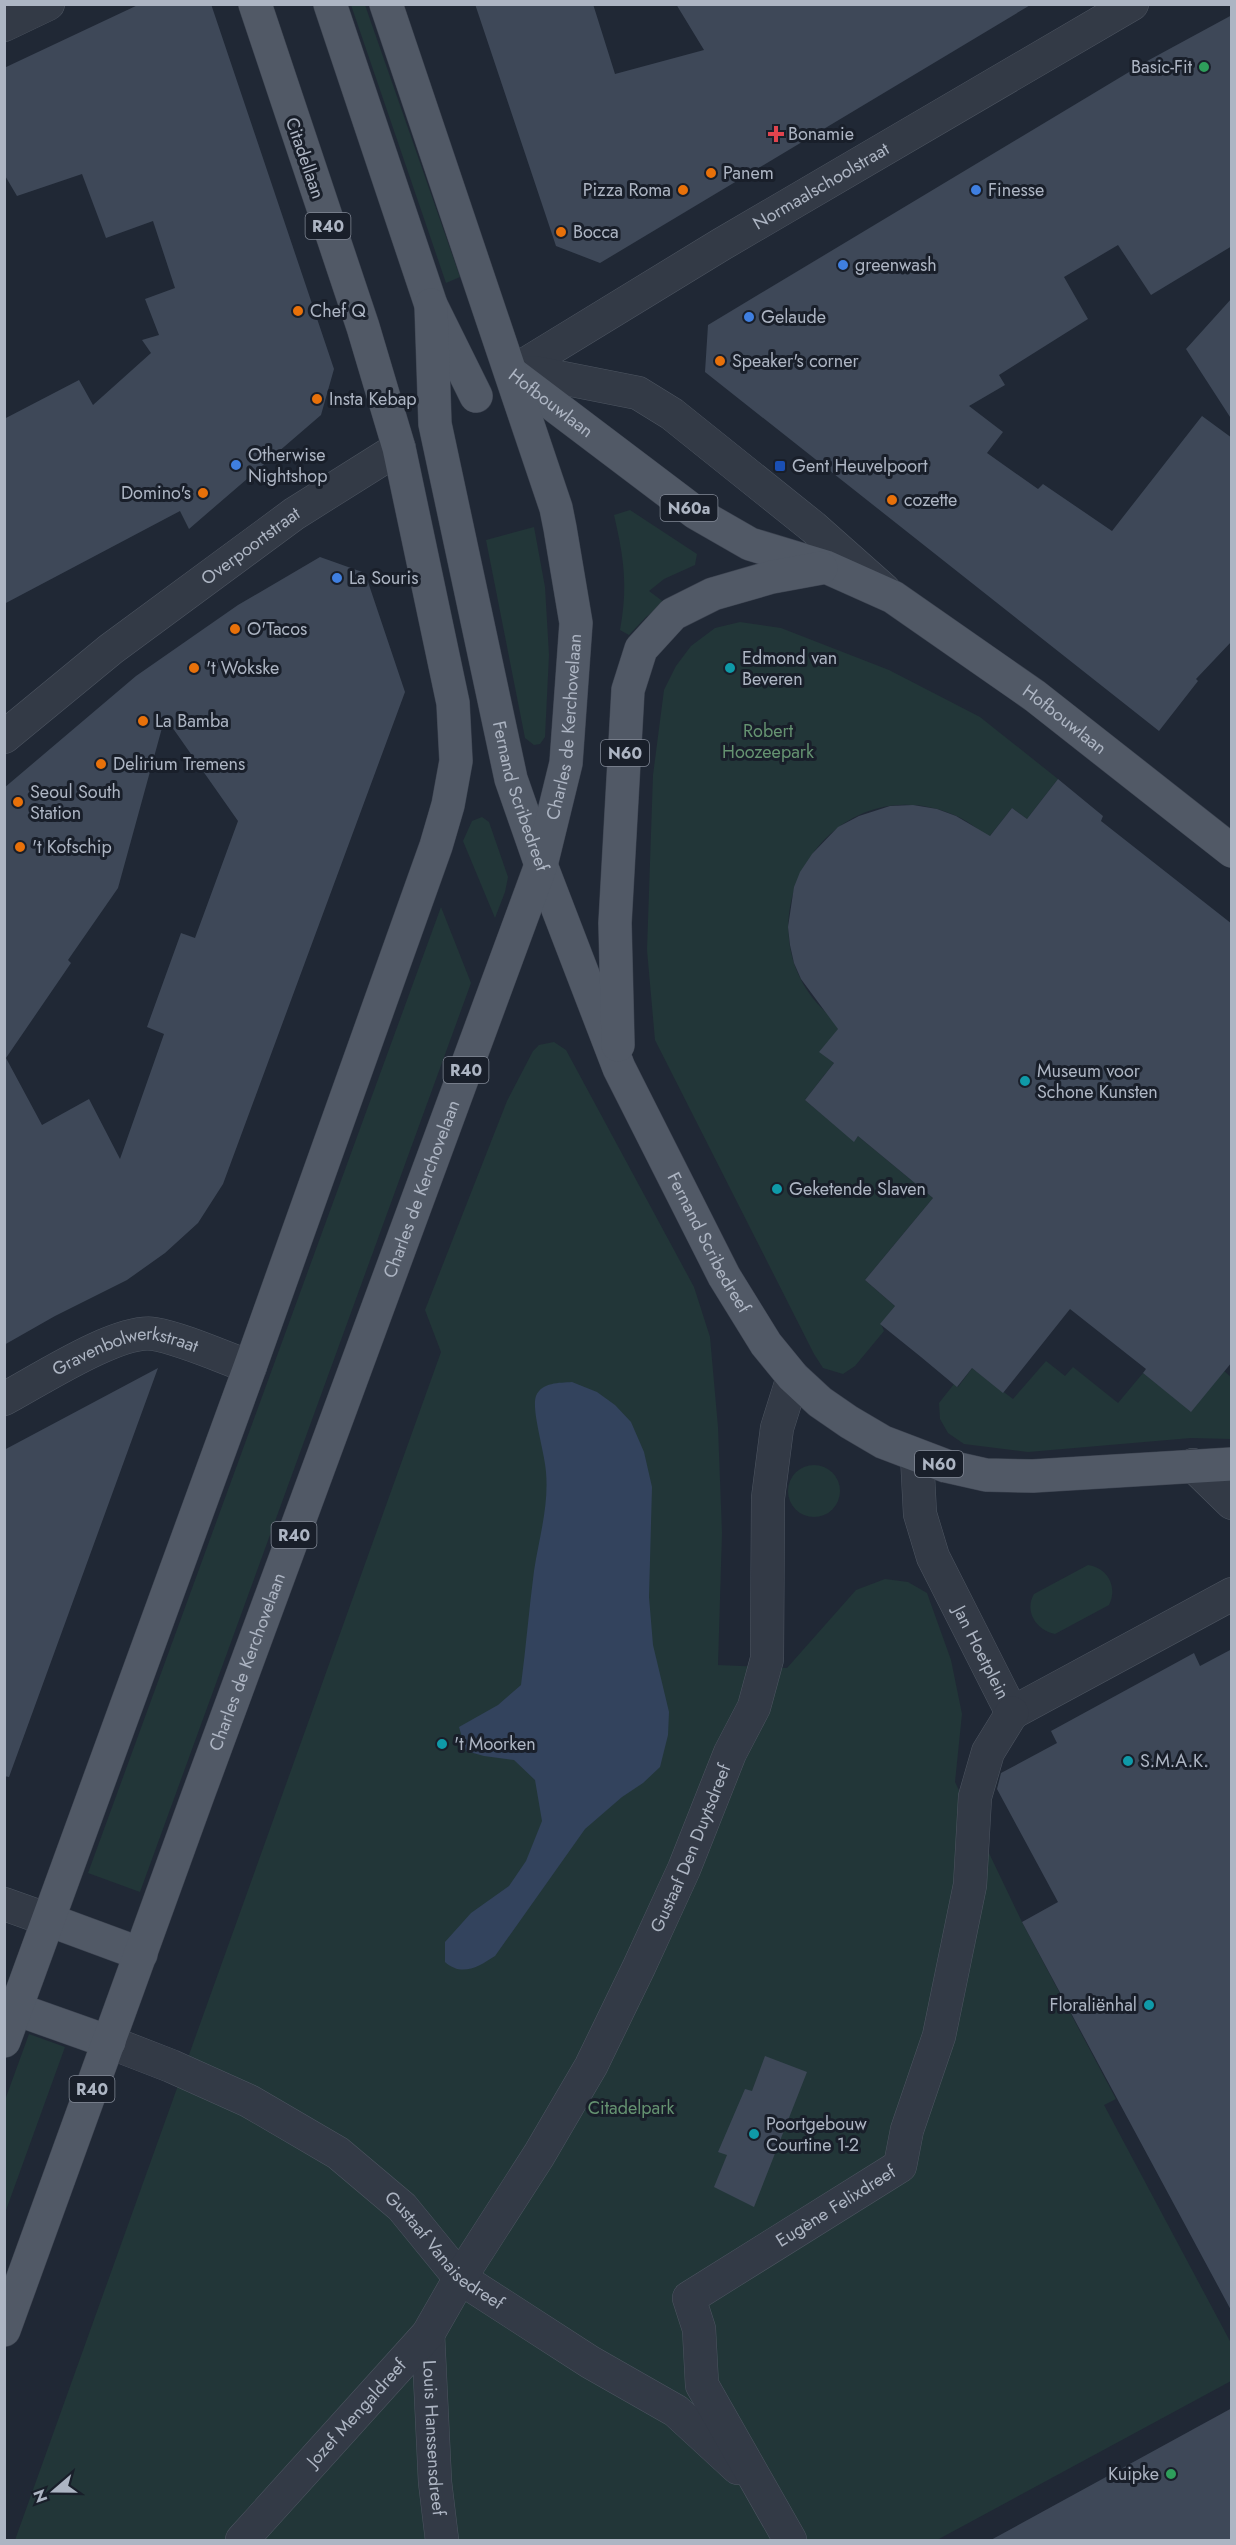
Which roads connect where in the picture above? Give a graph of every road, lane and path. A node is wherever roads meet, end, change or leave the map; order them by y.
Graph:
1 (48, 4) edge
2 (255, 4) edge
3 (330, 4) edge
4 (386, 4) edge
5 (1132, 4) edge
6 (4, 25) edge
7 (431, 305) junction
8 (511, 373) junction
9 (476, 396) junction
10 (435, 424) junction
11 (399, 448) junction
12 (826, 567) junction
13 (893, 597) junction
14 (4, 737) edge
15 (1232, 851) edge
16 (541, 865) junction
17 (619, 1068) junction
18 (250, 1367) junction
19 (793, 1377) junction
20 (4, 1399) edge
21 (917, 1456) junction
22 (1193, 1464) junction
23 (1232, 1464) edge
24 (1232, 1503) edge
25 (1232, 1594) edge
26 (1012, 1713) junction
27 (4, 1904) edge
28 (49, 1920) junction
29 (141, 1954) junction
30 (10, 2007) edge
31 (4, 2040) edge
32 (109, 2042) junction
33 (460, 2278) junction
34 (4, 2330) edge
35 (428, 2334) junction
36 (762, 2489) junction
37 (243, 2541) edge
38 (442, 2541) edge
39 (790, 2541) edge

1 - 6 street
2 - 11 main road, Citadellaan / R40
3 - 7 main road
4 - 8 main road, R40
5 - 8 street, Normaalschoolstraat
7 - 9 main road
7 - 10 main road
8 - 9 main road, Overpoortstraat
8 - 12 main road, Hofbouwlaan / N60a
8 - 13 street, Hofbouwlaan
8 - 16 main road, Charles de Kerchovelaan / R40
9 - 10 main road, Overpoortstraat
10 - 11 main road, Overpoortstraat
10 - 16 main road, Fernand Scribedreef
11 - 14 street, Overpoortstraat
11 - 18 main road, R40
12 - 13 main road, Hofbouwlaan / N60a
12 - 17 main road, N60
13 - 15 main road, Hofbouwlaan / N60a
16 - 17 main road, Fernand Scribedreef / N60
16 - 29 main road, Charles de Kerchovelaan / R40
17 - 19 main road, Fernand Scribedreef / N60
18 - 20 street, Gravenbolwerkstraat
18 - 28 main road, R40
19 - 21 main road, Fernand Scribedreef / N60
19 - 33 street, Gustaaf Den Duytsdreef
21 - 22 main road, Fernand Scribedreef / N60
21 - 26 street, Jan Hoetplein
22 - 23 main road, Fernand Scribedreef / N60
22 - 24 street
25 - 26 street, Jan Hoetplein
26 - 36 street, Eugène Felixdreef
27 - 28 street
28 - 29 main road
28 - 30 main road, R40
29 - 32 main road, Charles de Kerchovelaan / R40
30 - 31 main road, R40
30 - 32 main road
32 - 33 street, Gustaaf Vanaisedreef
32 - 34 main road, Charles de Kerchovelaan / R40
33 - 35 street, Jozef Mengaldreef
33 - 36 street, Gustaaf Vanaisedreef
35 - 37 street, Jozef Mengaldreef
35 - 38 street, Louis Hanssensdreef
36 - 39 street, Eugène Felixdreef

